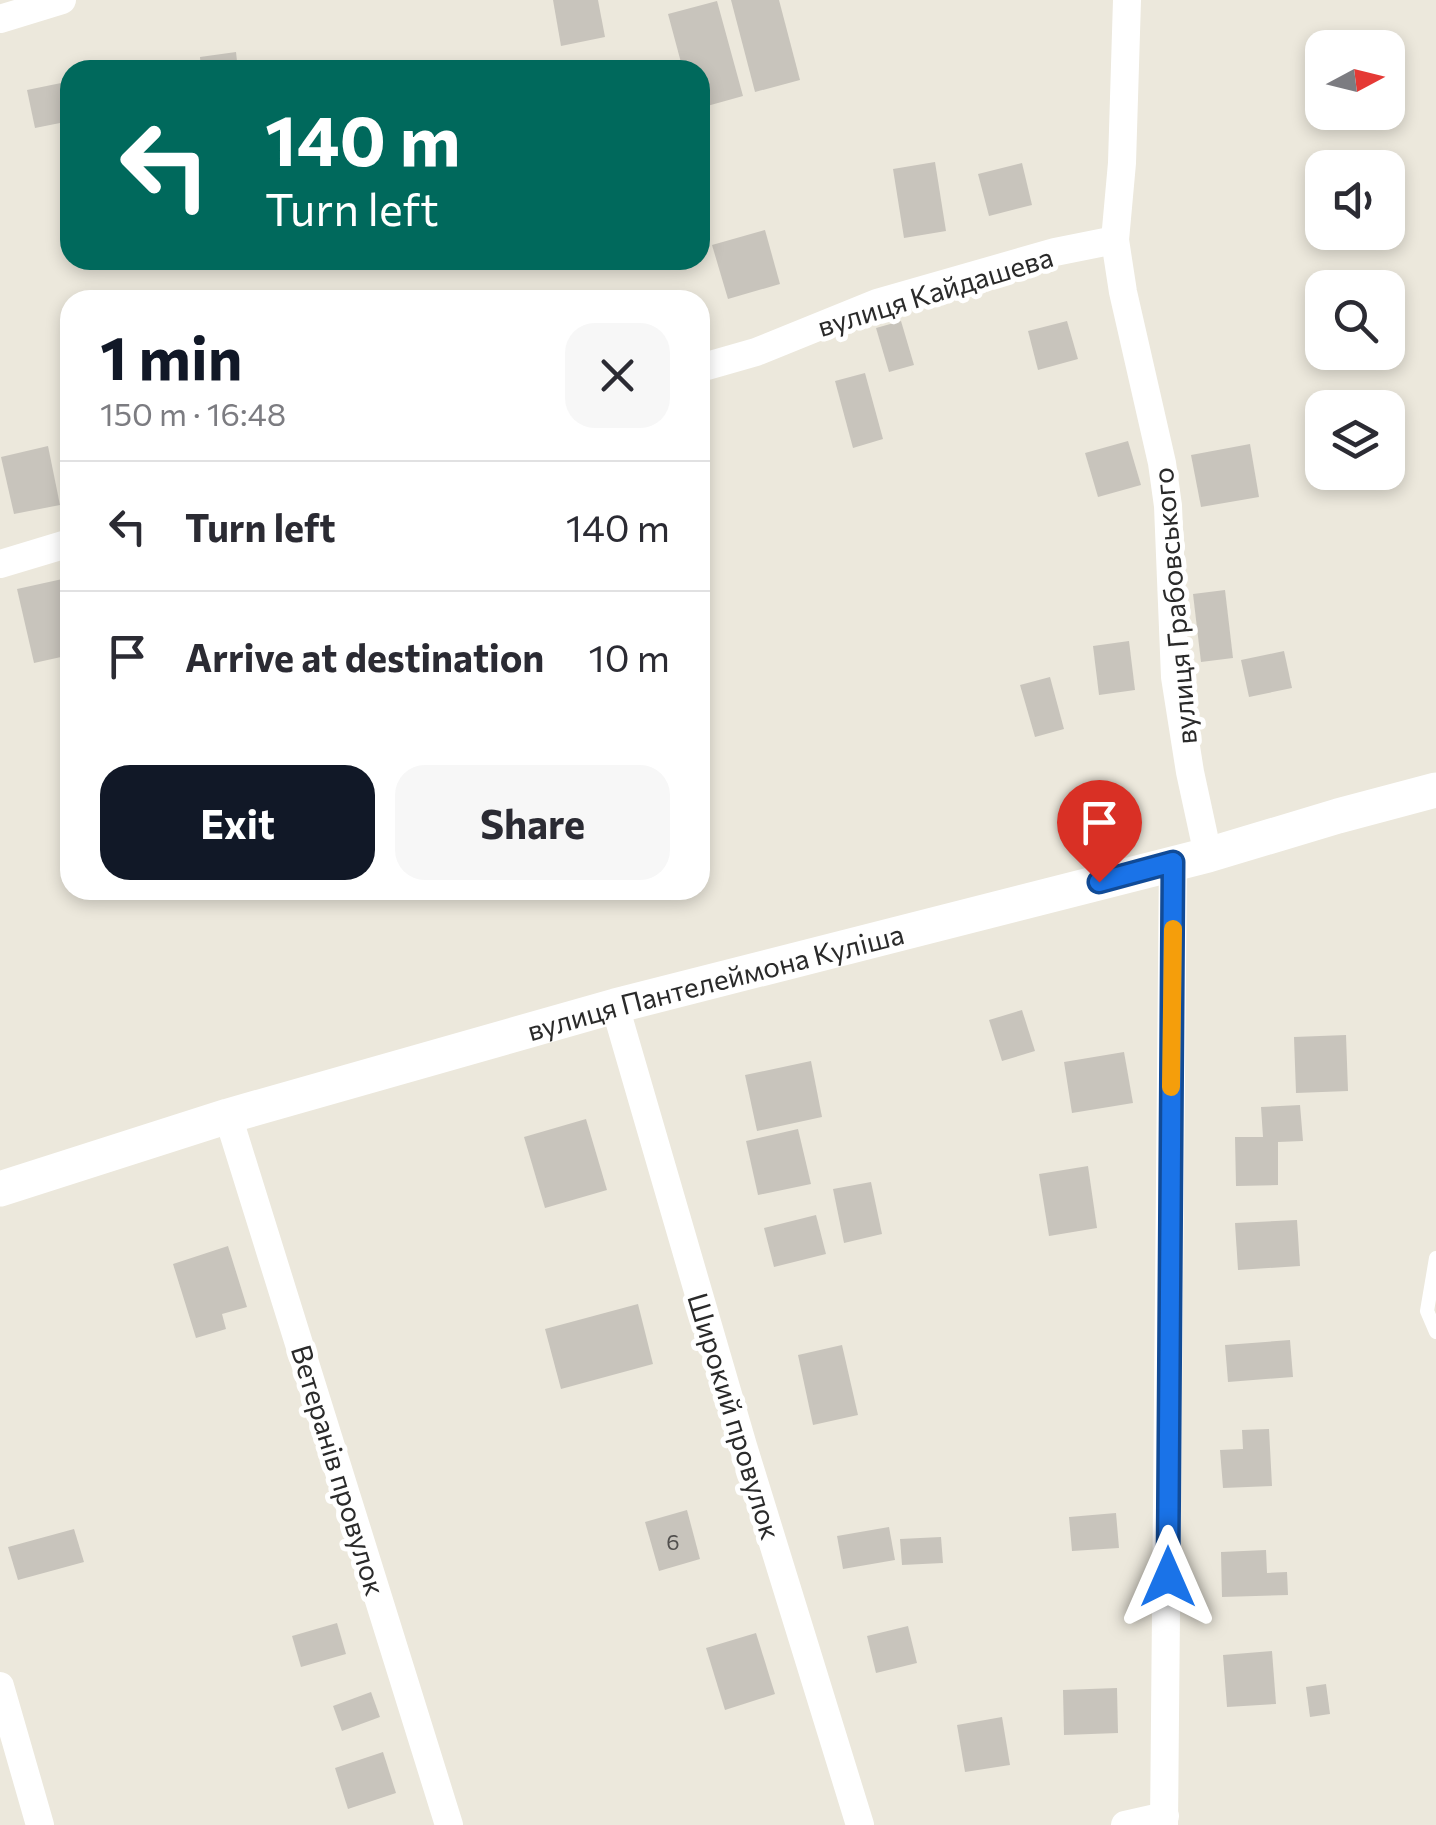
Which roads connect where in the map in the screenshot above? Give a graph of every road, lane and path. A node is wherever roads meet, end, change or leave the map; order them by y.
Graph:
1 (62, 0) edge
2 (1126, 0) edge
3 (0, 18) edge
4 (1115, 240) junction
5 (710, 365) edge
6 (60, 546) edge
7 (0, 564) edge
8 (1436, 790) edge
9 (1208, 855) junction
10 (1173, 862) junction
11 (615, 1006) junction
12 (228, 1116) junction
13 (0, 1189) edge
14 (1436, 1258) edge
15 (1436, 1332) edge
16 (3, 1703) edge
17 (1165, 1820) edge
18 (40, 1825) edge
19 (449, 1825) edge
20 (860, 1825) edge
21 (1125, 1825) edge

1 - 3 street
2 - 4 street, вулиця Грабовського
4 - 5 street, вулиця Кайдашева
4 - 9 street, вулиця Грабовського
6 - 7 street
8 - 9 street, вулиця Пантелеймона Куліша
9 - 10 street, вулиця Пантелеймона Куліша
10 - 11 street, вулиця Пантелеймона Куліша
10 - 17 street
11 - 12 street, вулиця Пантелеймона Куліша
11 - 20 street, Широкий провулок
12 - 13 street, вулиця Пантелеймона Куліша
12 - 19 street, Ветеранів провулок
14 - 15 lane
16 - 18 street
17 - 21 street

